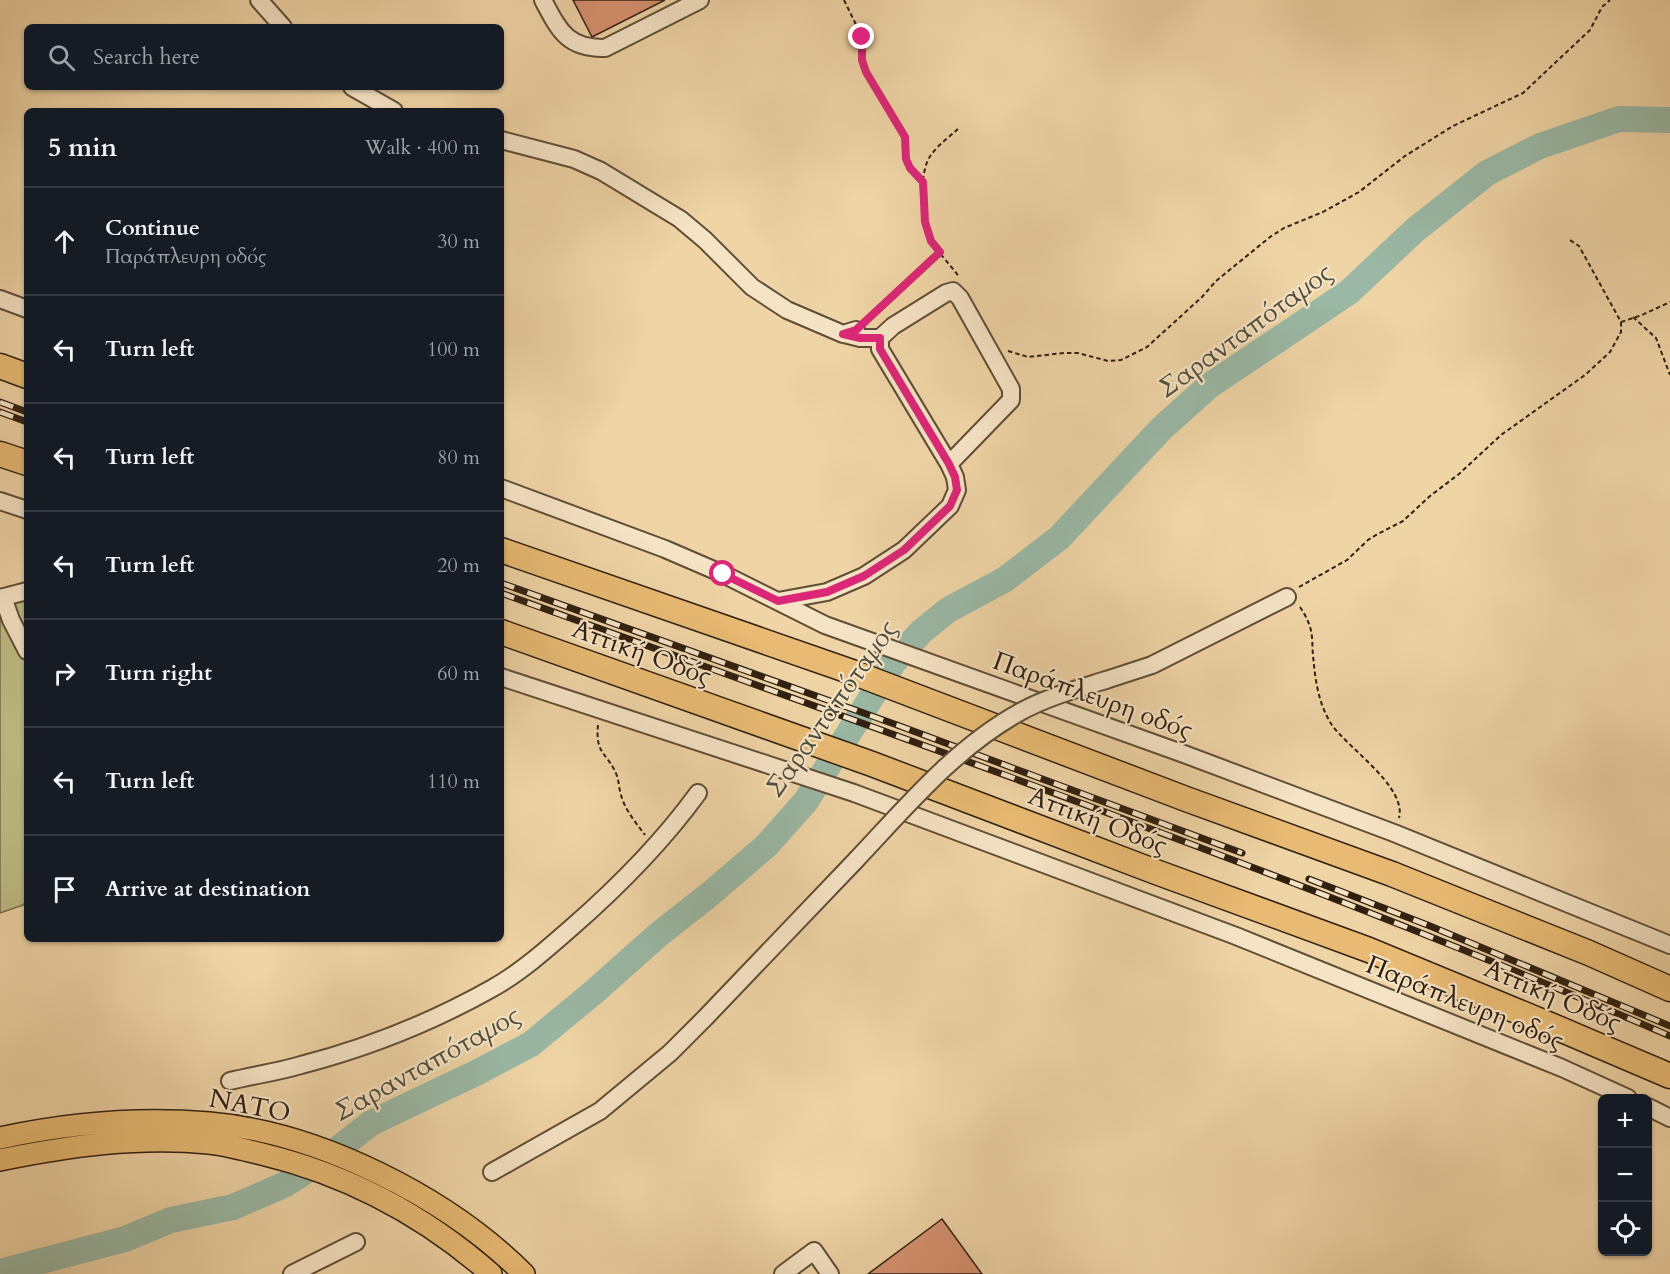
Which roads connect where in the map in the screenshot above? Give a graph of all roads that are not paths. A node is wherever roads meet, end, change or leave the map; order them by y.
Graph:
1 (259, 0) edge
2 (543, 0) edge
3 (700, 0) edge
4 (280, 24) edge
5 (357, 90) edge
6 (389, 108) edge
7 (504, 141) edge
8 (0, 299) edge
9 (24, 308) edge
10 (880, 338) junction
11 (0, 366) edge
12 (24, 375) edge
13 (0, 453) edge
14 (24, 462) edge
15 (949, 464) junction
16 (504, 489) edge
17 (0, 501) edge
18 (24, 509) edge
19 (504, 551) edge
20 (24, 592) edge
21 (1, 597) edge
22 (1287, 597) road end
23 (778, 601) junction
24 (504, 633) edge
25 (24, 645) edge
26 (504, 678) edge
27 (698, 793) dead end
28 (1670, 945) edge
29 (1670, 989) edge
30 (1670, 1076) edge
31 (230, 1080) dead end
32 (1619, 1094) edge
33 (1652, 1109) edge
34 (1670, 1118) edge
35 (0, 1138) edge
36 (0, 1160) edge
37 (492, 1172) dead end
38 (356, 1242) dead end
39 (291, 1274) edge
40 (491, 1274) edge
41 (524, 1274) edge
42 (783, 1274) edge
43 (830, 1274) edge

1 - 4 street
2 - 3 street
5 - 6 street
7 - 10 street
8 - 9 street
10 - 15 street
10 - 15 street
11 - 12 highway
13 - 14 highway
15 - 23 street
16 - 23 street, Παράπλευρη οδός
17 - 18 street
19 - 29 highway, Αττική Οδός
20 - 21 street
21 - 25 street
22 - 37 street, bridge
23 - 28 street, Παράπλευρη οδός
24 - 30 highway, Αττική Οδός
26 - 32 street, Παράπλευρη οδός
27 - 31 street
33 - 34 street
35 - 41 main road, ΝΑΤΟ
36 - 40 main road, ΝΑΤΟ
38 - 39 street
42 - 43 street

